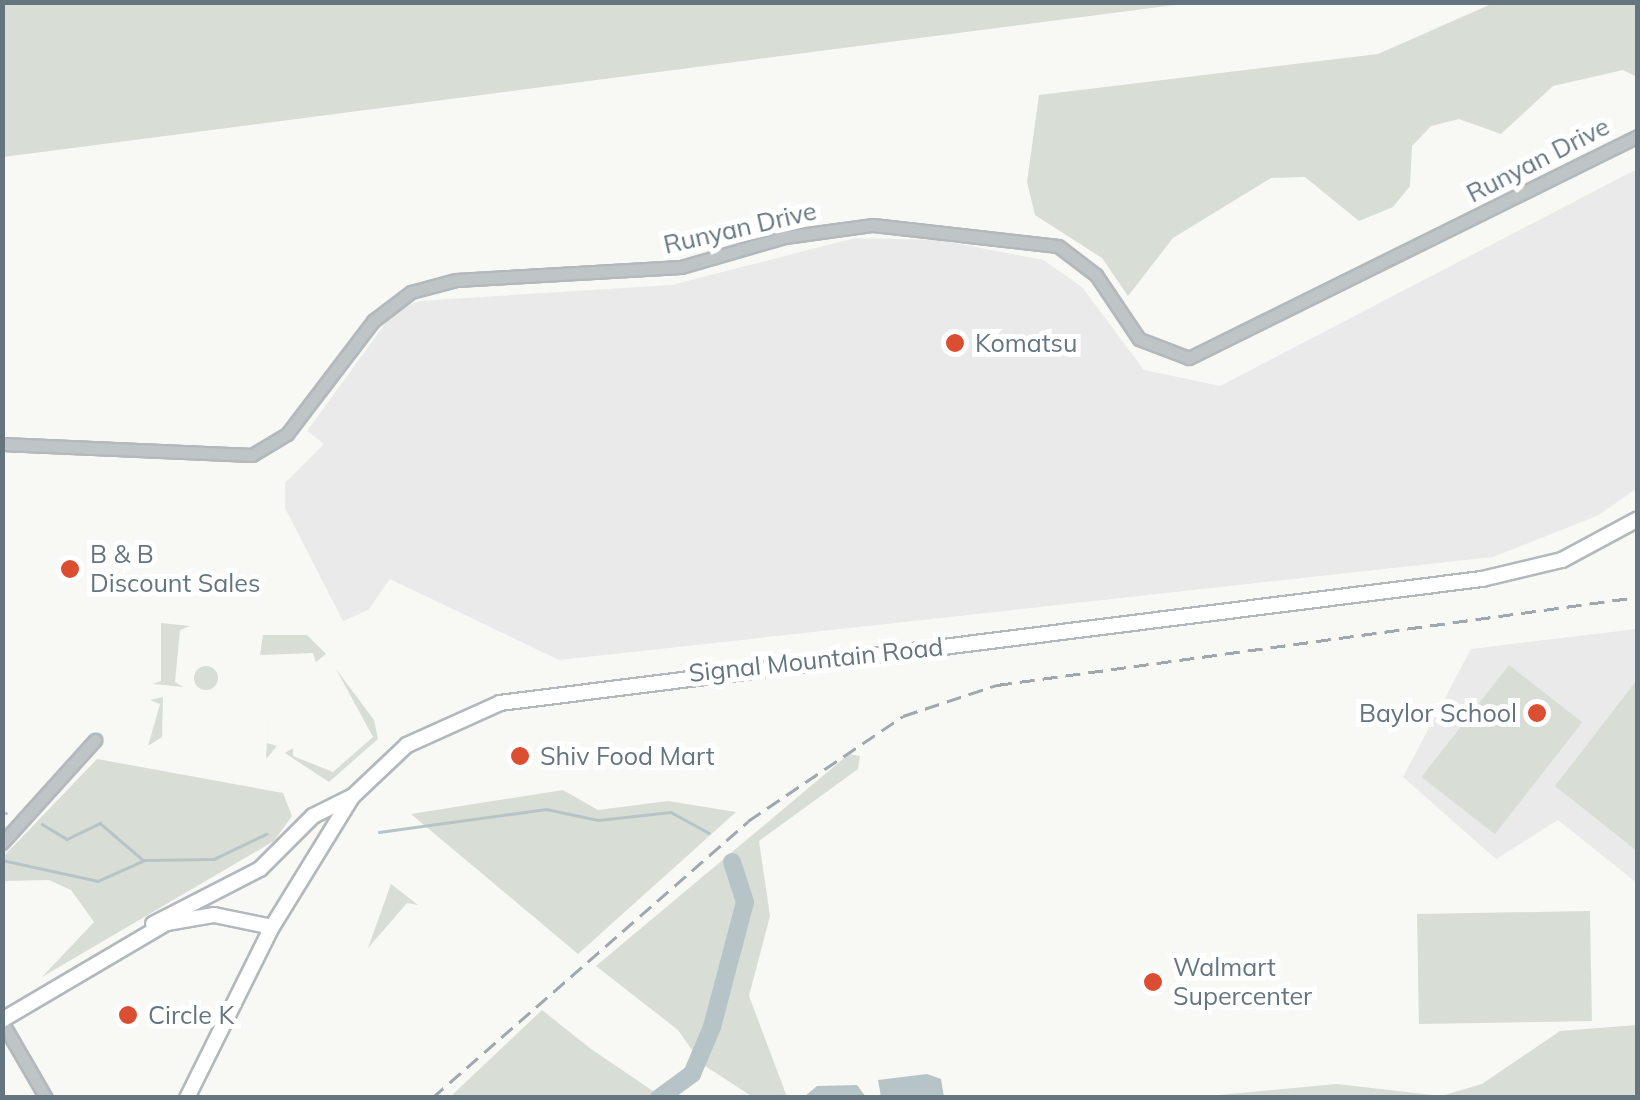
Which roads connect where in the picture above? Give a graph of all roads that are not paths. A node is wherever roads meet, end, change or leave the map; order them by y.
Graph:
1 (1638, 136) edge
2 (2, 444) edge
3 (1638, 519) edge
4 (95, 740) dead end
5 (352, 797) junction
6 (2, 843) edge
7 (272, 927) junction
8 (136, 937) junction
9 (2, 1021) edge
10 (46, 1098) edge
11 (187, 1098) edge

1 - 2 street, Runyan Drive
3 - 5 main road, Signal Mountain Road
4 - 6 street
5 - 7 main road, Signal Mountain Road
5 - 8 main road
7 - 8 main road
7 - 11 main road, Signal Mountain Road
8 - 9 main road
9 - 10 street

